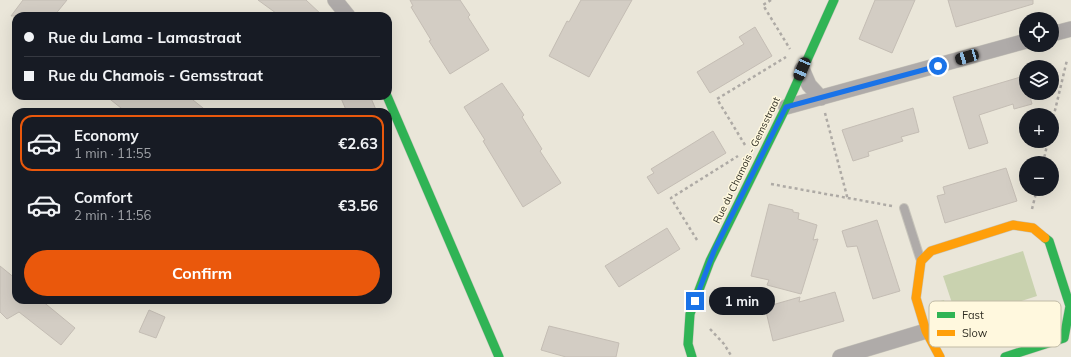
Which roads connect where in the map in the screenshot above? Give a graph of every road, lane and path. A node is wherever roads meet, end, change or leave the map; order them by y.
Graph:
1 (335, 0) edge
2 (771, 0) edge
3 (834, 0) edge
4 (345, 12) edge
5 (1071, 29) edge
6 (1059, 32) edge
7 (1019, 43) edge
8 (1067, 60) dead end
9 (802, 69) junction
10 (821, 98) junction
11 (389, 100) edge
12 (786, 107) junction
13 (1056, 108) edge
14 (748, 150) junction
15 (756, 164) junction
16 (748, 180) junction
17 (848, 200) junction
18 (904, 208) joint
19 (710, 261) junction
20 (921, 261) junction
21 (1068, 288) edge
22 (690, 314) junction
23 (926, 331) junction
24 (929, 337) edge
25 (1061, 339) edge
26 (935, 347) edge
27 (1036, 347) edge
28 (499, 357) edge
29 (692, 357) edge
30 (732, 357) edge
31 (840, 357) edge
32 (940, 357) edge
33 (1005, 357) edge

1 - 4 street
2 - 14 path
3 - 9 street, Rue du Chamois - Gemsstraat
5 - 6 street
7 - 10 street
8 - 13 path
9 - 10 street
9 - 12 street, Rue du Chamois - Gemsstraat
10 - 12 street
10 - 17 path
11 - 28 street
12 - 15 street, Rue du Chamois - Gemsstraat
14 - 15 path
14 - 19 path
15 - 16 street, Rue du Chamois - Gemsstraat
16 - 17 path
16 - 19 street, Rue du Chamois - Gemsstraat
17 - 18 path
18 - 20 lane
19 - 22 street, Rue du Chamois - Gemsstraat
20 - 21 street
20 - 23 street
21 - 25 street
22 - 29 street, Rue du Chamois - Gemsstraat
22 - 30 path
23 - 24 street
23 - 31 street
26 - 32 street
27 - 33 street

